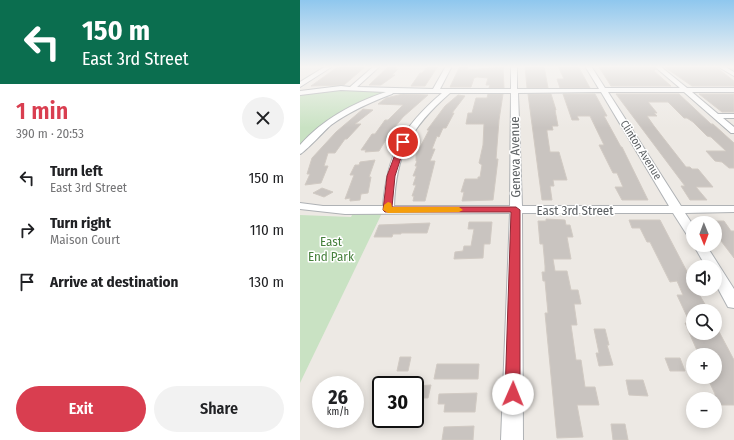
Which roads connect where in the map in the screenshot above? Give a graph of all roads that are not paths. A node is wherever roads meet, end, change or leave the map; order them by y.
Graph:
1 (438, 87) edge
2 (514, 87) edge
3 (601, 87) edge
4 (682, 87) edge
5 (352, 88) joint
6 (436, 90) junction
7 (449, 90) junction
8 (514, 90) junction
9 (603, 90) junction
10 (686, 90) junction
11 (734, 90) edge
12 (399, 91) junction
13 (300, 93) edge
14 (717, 116) junction
15 (734, 116) edge
16 (734, 131) edge
17 (300, 151) edge
18 (300, 206) edge
19 (734, 209) edge
20 (388, 210) junction
21 (516, 210) junction
22 (678, 210) junction
23 (686, 223) edge
24 (722, 282) edge
25 (734, 302) edge
26 (512, 440) edge

1 - 6 street
2 - 8 street, Geneva Avenue
3 - 9 street, Clinton Avenue
4 - 10 street
5 - 12 street
5 - 13 street
6 - 7 street
6 - 12 street
7 - 8 street
7 - 20 street
8 - 9 street
8 - 21 street, Geneva Avenue
9 - 10 street
9 - 22 street, Clinton Avenue
10 - 11 street
10 - 14 street
12 - 17 street
14 - 15 street
14 - 16 street
18 - 20 street, East 3rd Street
19 - 22 street, East 3rd Street
20 - 21 street, East 3rd Street
21 - 22 street, East 3rd Street
21 - 26 street, Geneva Avenue
22 - 23 street, Clinton Avenue
24 - 25 street

